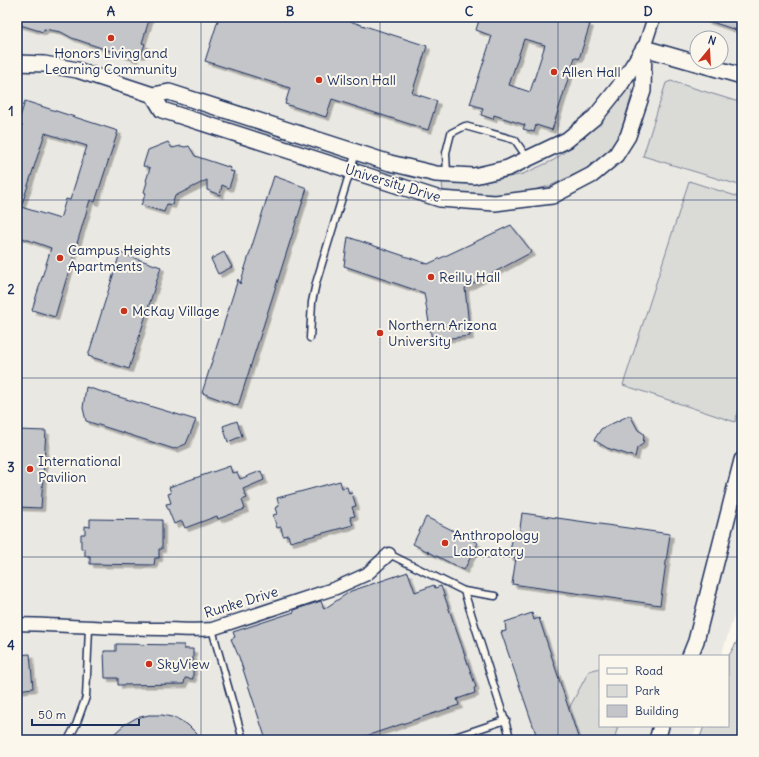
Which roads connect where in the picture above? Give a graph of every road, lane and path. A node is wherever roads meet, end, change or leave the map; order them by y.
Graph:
1 (654, 17) edge
2 (644, 48) junction
3 (17, 63) edge
4 (742, 76) edge
5 (153, 95) junction
6 (356, 152) junction
7 (528, 160) junction
8 (350, 170) junction
9 (447, 174) junction
10 (310, 338) dead end
11 (742, 460) edge
12 (738, 489) edge
13 (389, 554) joint
14 (464, 591) junction
15 (495, 596) dead end
16 (17, 624) edge
17 (89, 628) junction
18 (212, 629) junction
19 (690, 655) edge
20 (506, 720) junction
21 (661, 727) edge
22 (68, 740) edge
23 (243, 740) edge
24 (446, 740) edge
25 (511, 740) edge
26 (656, 740) edge

1 - 2 street
2 - 4 street
2 - 7 street, University Drive
2 - 8 street, University Drive
3 - 5 street, University Drive
5 - 6 street, University Drive
5 - 8 street, University Drive
6 - 8 lane
6 - 9 street, University Drive
7 - 9 street, University Drive
7 - 9 lane
8 - 10 lane
11 - 12 street
12 - 19 street
13 - 14 lane
13 - 18 street, Runke Drive
14 - 15 lane
14 - 20 lane
16 - 17 street, Runke Drive
17 - 18 street, Runke Drive
17 - 22 lane
18 - 23 lane
20 - 24 lane
20 - 25 lane
21 - 26 street

